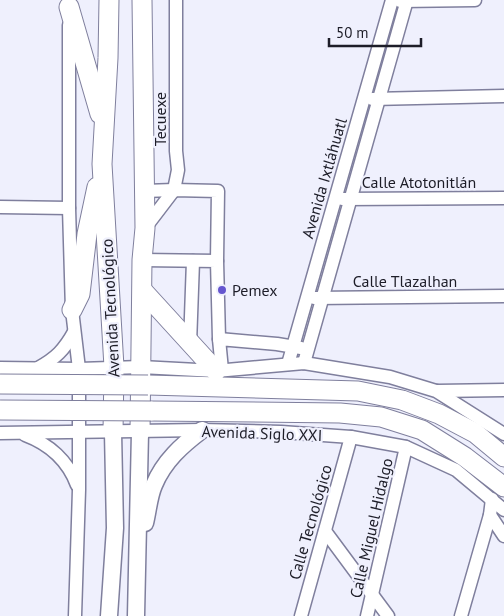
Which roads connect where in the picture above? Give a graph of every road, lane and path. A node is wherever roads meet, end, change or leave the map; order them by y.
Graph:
1 (109, 0) edge
2 (142, 0) edge
3 (176, 0) edge
4 (475, 0) edge
5 (391, 1) edge
6 (407, 1) edge
7 (69, 4) edge
8 (504, 96) edge
9 (363, 99) junction
10 (378, 99) junction
11 (104, 126) junction
12 (102, 164) junction
13 (174, 190) junction
14 (144, 191) junction
15 (504, 198) edge
16 (335, 199) junction
17 (351, 199) junction
18 (0, 207) edge
19 (69, 208) junction
20 (145, 228) junction
21 (142, 260) junction
22 (193, 261) junction
23 (217, 262) junction
24 (143, 291) junction
25 (504, 296) edge
26 (322, 297) junction
27 (307, 298) junction
28 (72, 310) junction
29 (74, 332) junction
30 (219, 339) junction
31 (190, 344) junction
32 (277, 344) junction
33 (293, 347) junction
34 (308, 349) junction
35 (304, 364) junction
36 (283, 365) junction
37 (114, 367) junction
38 (141, 367) junction
39 (0, 368) edge
40 (38, 368) junction
41 (79, 369) junction
42 (219, 370) junction
43 (0, 384) edge
44 (504, 390) edge
45 (436, 391) junction
46 (0, 410) edge
47 (202, 430) junction
48 (78, 432) junction
49 (113, 432) junction
50 (140, 432) junction
51 (0, 433) edge
52 (15, 433) junction
53 (504, 434) edge
54 (351, 437) junction
55 (406, 448) junction
56 (504, 457) edge
57 (79, 490) junction
58 (498, 493) edge
59 (504, 510) edge
60 (490, 515) junction
61 (324, 530) junction
62 (504, 536) edge
63 (138, 559) junction
64 (372, 594) junction
65 (75, 616) edge
66 (110, 616) edge
67 (136, 616) edge
68 (301, 616) edge
69 (367, 616) edge
70 (388, 616) edge
71 (461, 616) edge

1 - 11 highway, Avenida Tecnológico
2 - 14 highway, Avenida Tecnológico
3 - 13 street, Tecuexe
4 - 6 street
5 - 6 street
5 - 9 street, Avenida Ixtláhuatl
6 - 10 street, Avenida Ixtláhuatl
7 - 11 highway
7 - 19 street, Avenida Tecnológico
8 - 10 street
9 - 10 street
9 - 16 street, Avenida Ixtláhuatl
10 - 17 street, Avenida Ixtláhuatl
11 - 12 highway, Avenida Tecnológico
12 - 28 highway
12 - 37 highway, Avenida Tecnológico
13 - 14 street
13 - 20 street, Tecuexe
13 - 23 street
14 - 20 highway, Avenida Tecnológico
15 - 17 street, Calle Atotonitlán
16 - 17 street, Calle Atotonitlán
16 - 27 street, Avenida Ixtláhuatl
17 - 26 street, Avenida Ixtláhuatl
18 - 19 street
19 - 28 street, Avenida Tecnológico
20 - 21 highway, Avenida Tecnológico
21 - 22 street
21 - 24 highway, Avenida Tecnológico
22 - 23 street
22 - 31 street
23 - 30 street
24 - 31 highway
24 - 38 highway, Avenida Tecnológico
25 - 26 street, Calle Tlazalhan
26 - 27 street, Calle Tlazalhan
26 - 34 street, Avenida Ixtláhuatl
27 - 33 street, Avenida Ixtláhuatl
28 - 29 street, Avenida Tecnológico
29 - 40 street
29 - 41 street, Avenida Tecnológico
30 - 32 street
30 - 42 street
31 - 42 highway
32 - 33 street
32 - 36 street
33 - 34 street
33 - 36 street, Avenida Ixtláhuatl
34 - 35 street, Avenida Ixtláhuatl
35 - 36 street
35 - 45 street
36 - 42 street
37 - 38 street
37 - 41 street
37 - 49 highway, Avenida Tecnológico
38 - 42 street
38 - 50 highway, Avenida Tecnológico
39 - 40 street
40 - 41 street
41 - 48 street, Avenida Tecnológico
43 - 56 highway, bridge
44 - 45 street
45 - 53 street
46 - 58 highway, Avenida Siglo XXI, bridge
47 - 50 street, Avenida Siglo XXI
47 - 54 street, Avenida Siglo XXI
47 - 63 main road
48 - 49 street, Avenida Siglo XXI
48 - 52 street, Avenida Siglo XXI
48 - 57 street, Avenida Tecnológico
49 - 50 street, Avenida Siglo XXI
49 - 66 main road, Avenida Tecnológico
50 - 63 main road, Avenida Tecnológico
51 - 52 street, Avenida Siglo XXI
52 - 57 street
54 - 55 street, Avenida Siglo XXI
54 - 61 street, Calle Tecnológico
55 - 58 street, Avenida Siglo XXI
55 - 64 street, Calle Miguel Hidalgo
57 - 65 street, Avenida Tecnológico
58 - 59 street, Avenida Siglo XXI
58 - 60 street
60 - 62 street
60 - 71 street
61 - 64 street
61 - 68 street, Calle Tecnológico
63 - 67 main road, Avenida Tecnológico
64 - 69 street, Calle Miguel Hidalgo
64 - 70 street

